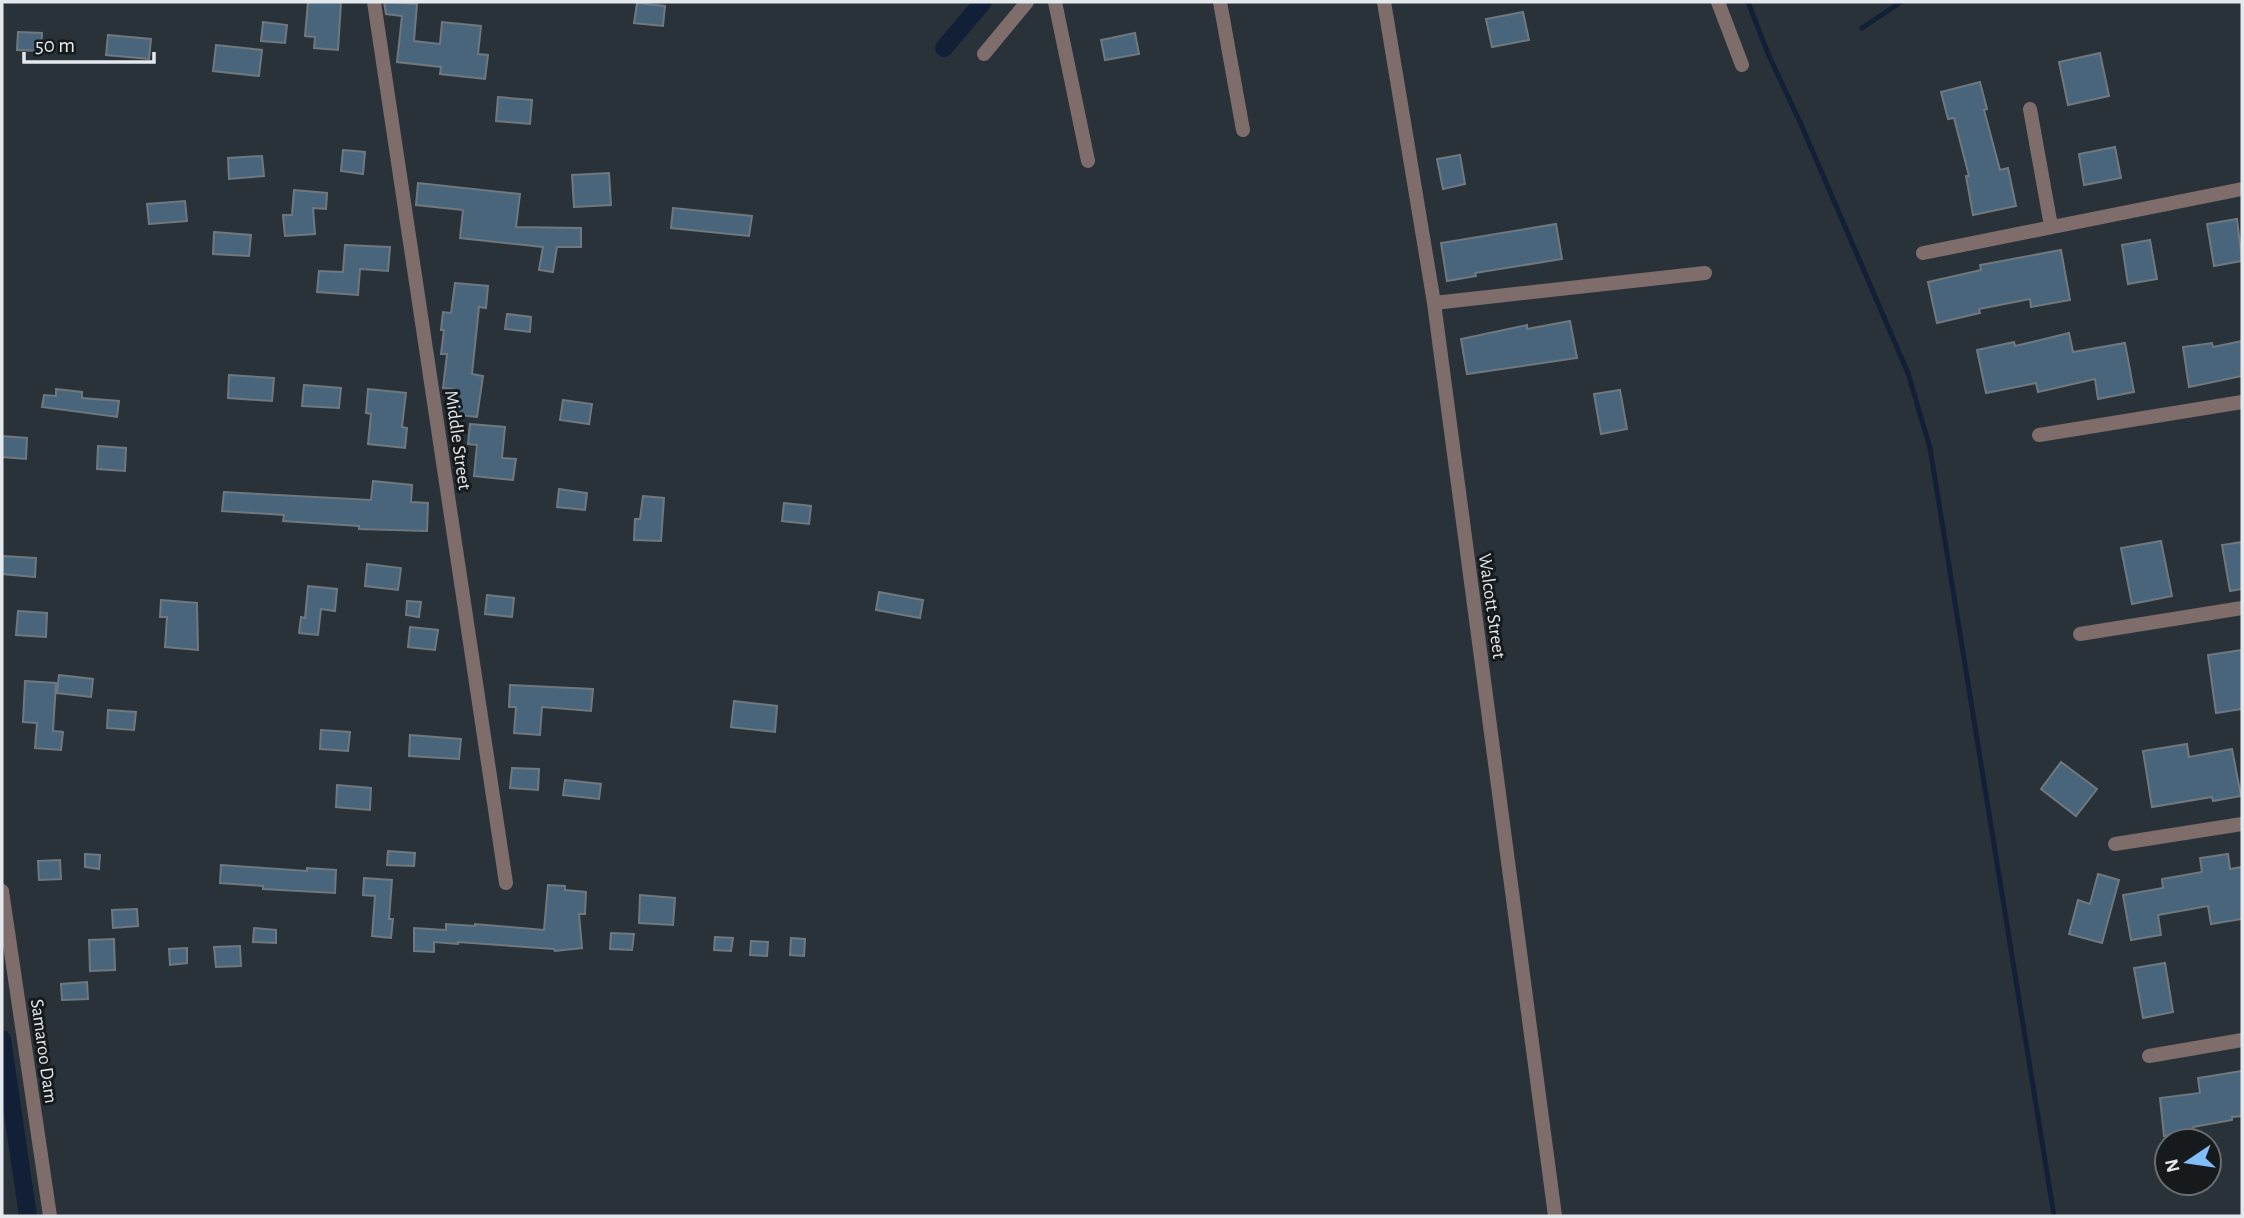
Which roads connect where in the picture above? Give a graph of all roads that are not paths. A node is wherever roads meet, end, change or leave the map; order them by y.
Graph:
1 (374, 2) edge
2 (1027, 2) edge
3 (1055, 2) edge
4 (1220, 2) edge
5 (1384, 2) edge
6 (1718, 2) edge
7 (984, 54) dead end
8 (1742, 65) dead end
9 (2030, 109) dead end
10 (1243, 130) dead end
11 (1088, 160) dead end
12 (2242, 190) edge
13 (2051, 226) junction
14 (1923, 253) dead end
15 (1705, 273) dead end
16 (1434, 303) junction
17 (2242, 402) edge
18 (2039, 435) dead end
19 (2242, 608) edge
20 (2080, 634) dead end
21 (2242, 824) edge
22 (2115, 844) dead end
23 (506, 883) dead end
24 (2, 891) edge
25 (2242, 1040) edge
26 (2149, 1056) dead end
27 (50, 1216) edge
28 (1555, 1216) edge

1 - 23 street, Middle Street
2 - 7 street
3 - 11 street
4 - 10 street
5 - 16 street, Walcott Street
6 - 8 street
9 - 13 street
12 - 13 street
13 - 14 street
15 - 16 street
16 - 28 street, Walcott Street
17 - 18 street
19 - 20 street
21 - 22 street
24 - 27 street, Samaroo Dam
25 - 26 street

